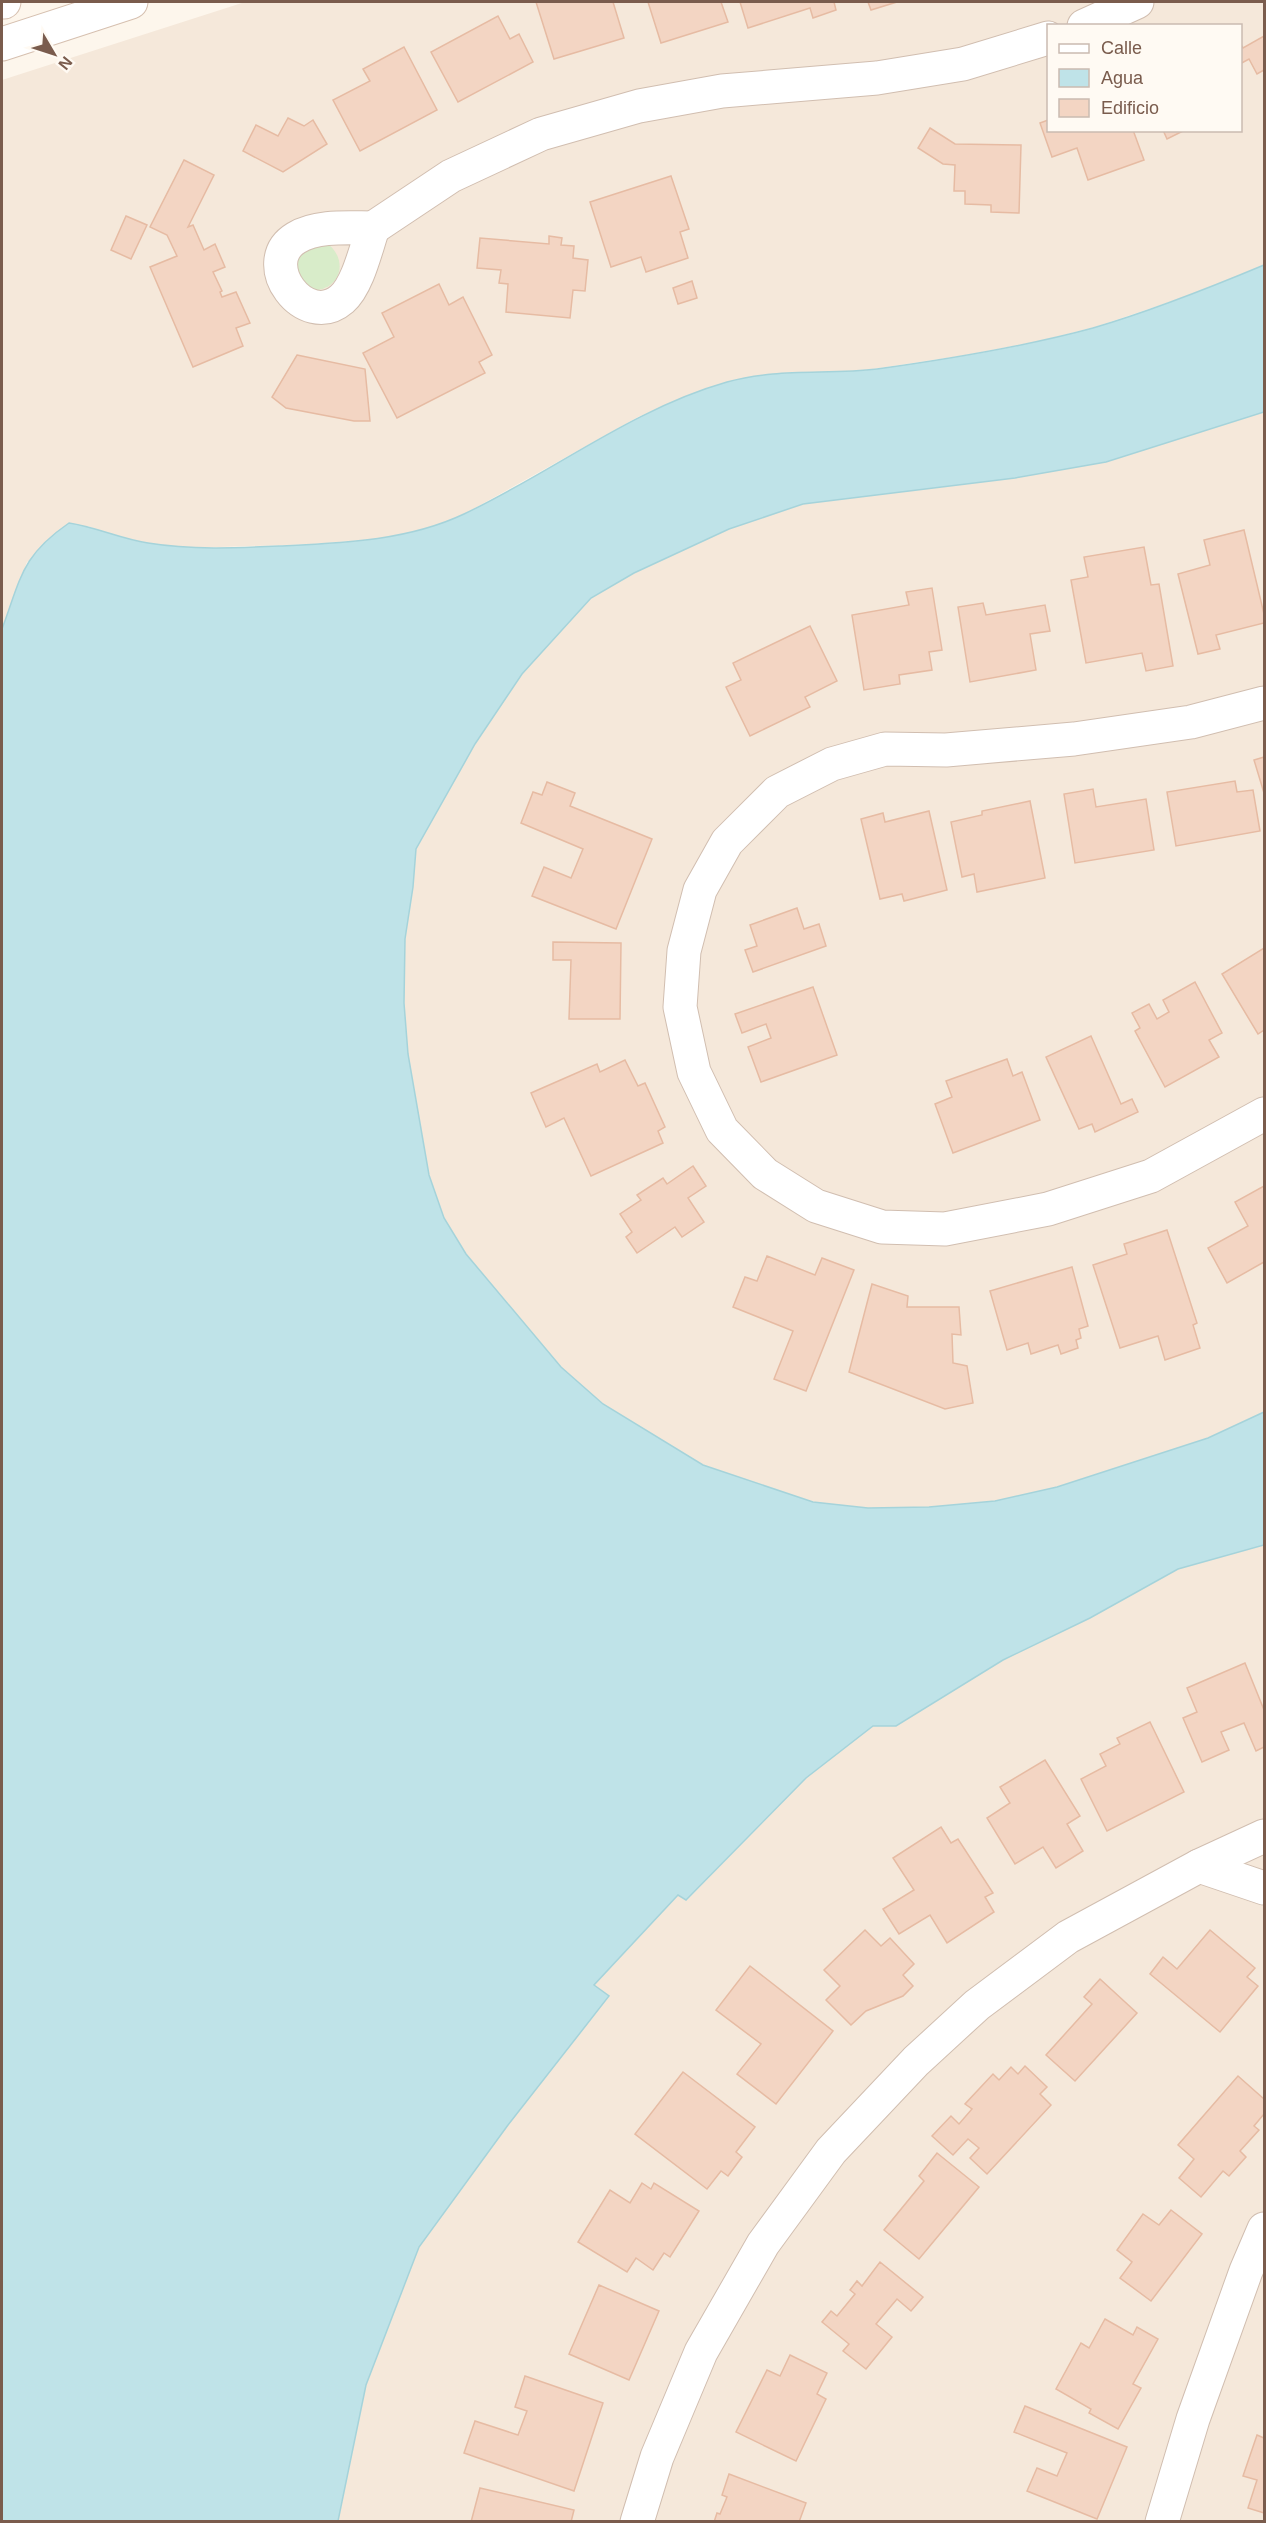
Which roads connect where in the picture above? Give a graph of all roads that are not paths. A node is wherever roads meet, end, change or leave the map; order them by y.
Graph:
1 (131, 2) edge
2 (1137, 2) edge
3 (1088, 24) edge
4 (1047, 38) edge
5 (2, 44) edge
6 (373, 228) dead end
7 (1264, 703) edge
8 (1264, 1114) edge
9 (1264, 1836) edge
10 (1199, 1866) junction
11 (1264, 1888) edge
12 (1264, 2229) edge
13 (637, 2522) edge
14 (1162, 2522) edge

1 - 5 street
2 - 3 street
4 - 6 street
7 - 8 street
9 - 10 street
10 - 11 street
10 - 13 street
12 - 14 street

